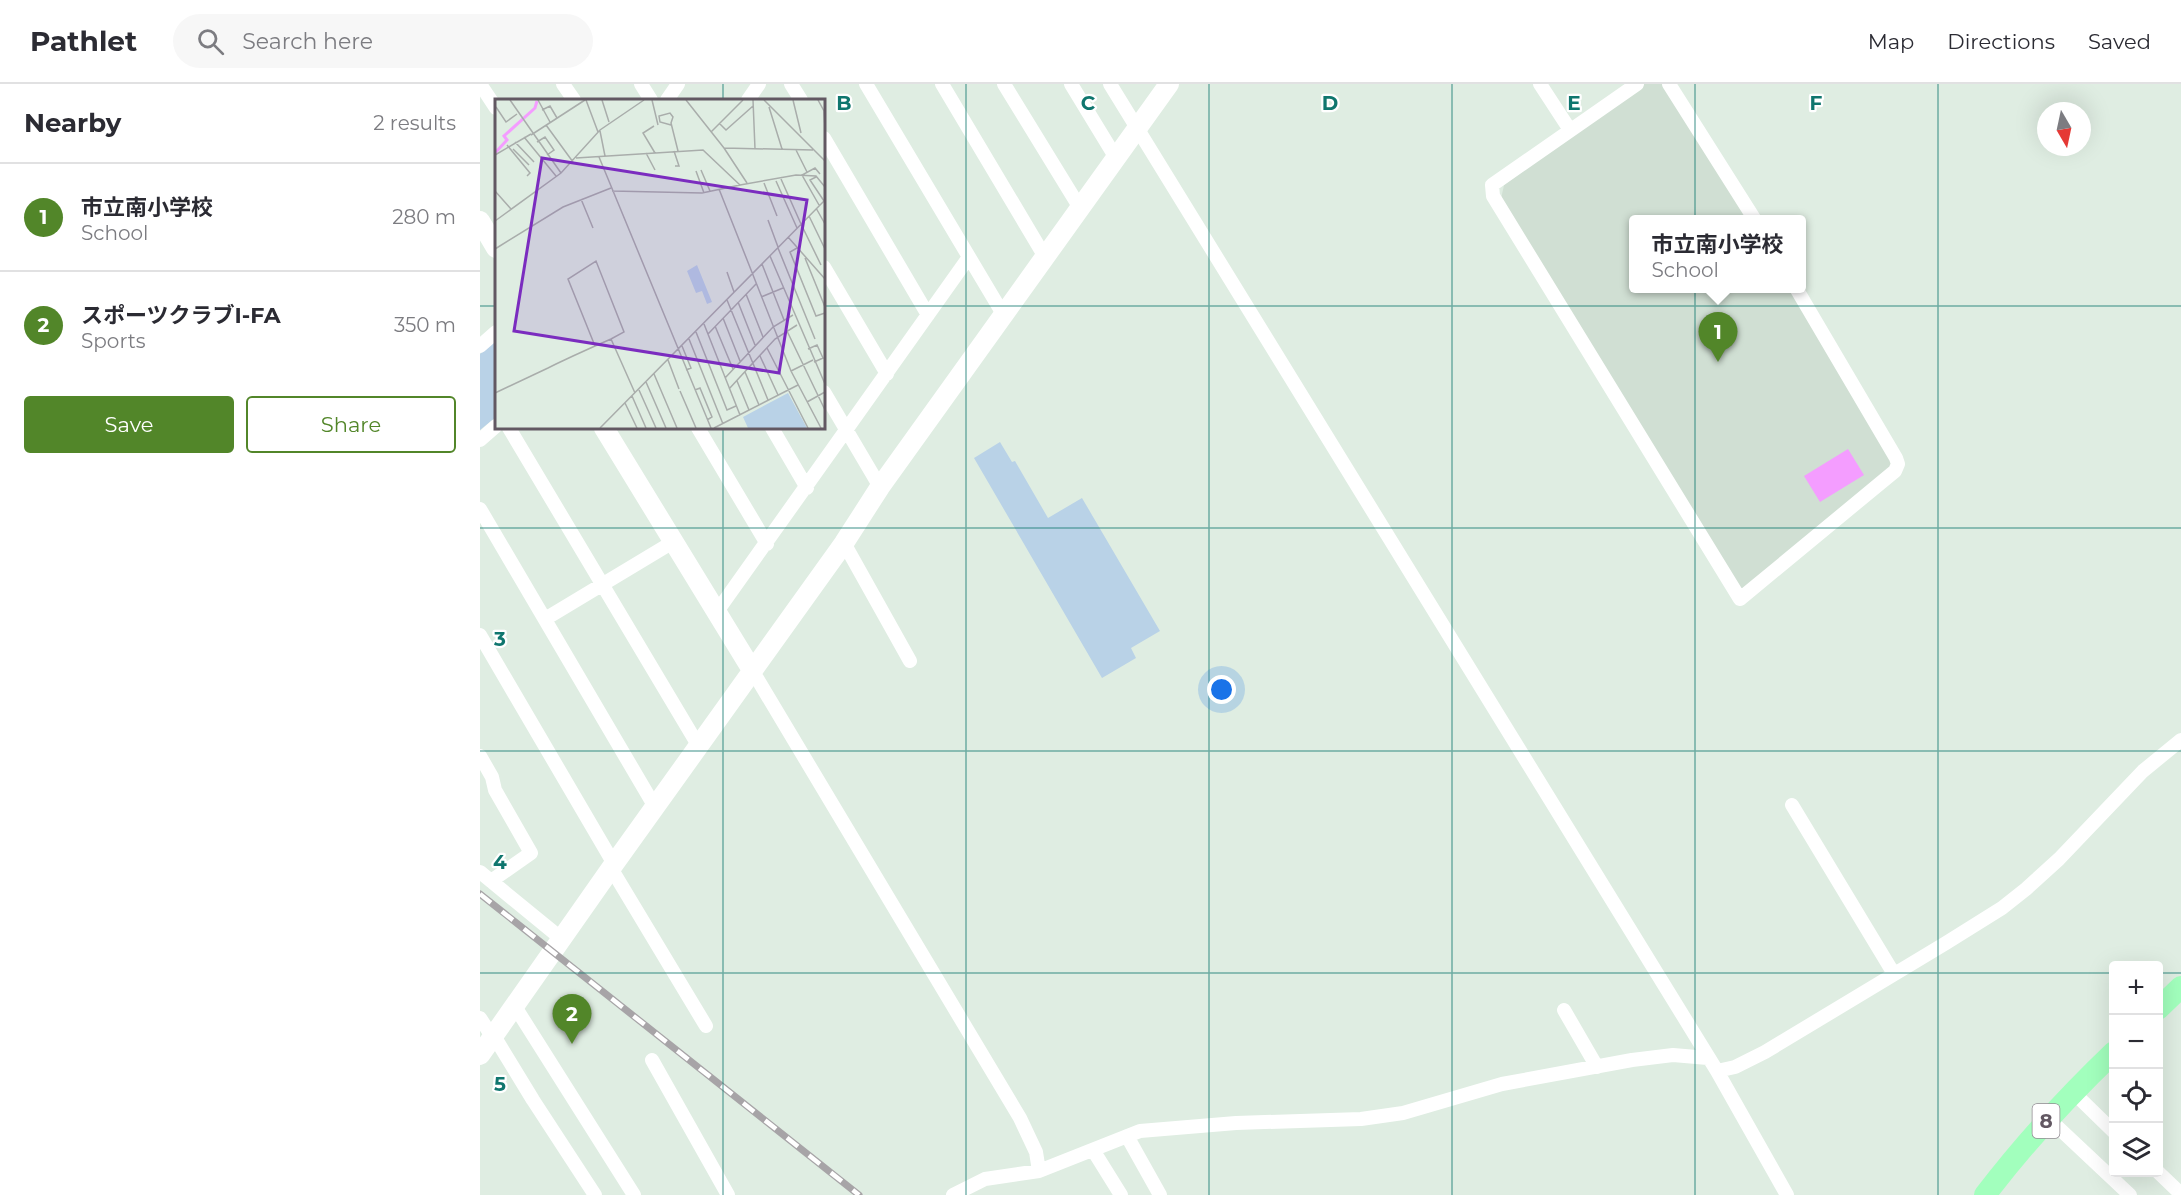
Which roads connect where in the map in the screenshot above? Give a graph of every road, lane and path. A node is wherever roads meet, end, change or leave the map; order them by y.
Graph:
1 (480, 84) edge
2 (563, 84) edge
3 (640, 84) edge
4 (678, 84) edge
5 (759, 84) edge
6 (791, 84) edge
7 (866, 84) edge
8 (942, 84) edge
9 (1004, 84) edge
10 (1071, 84) edge
11 (1110, 84) edge
12 (1169, 84) edge
13 (1540, 84) edge
14 (1637, 84) edge
15 (1669, 84) edge
16 (573, 99) edge
17 (650, 99) edge
18 (667, 99) edge
19 (749, 99) edge
20 (800, 99) edge
21 (495, 106) edge
22 (1137, 130) junction
23 (1570, 130) junction
24 (825, 140) edge
25 (1116, 158) junction
26 (1080, 208) junction
27 (1752, 215) edge
28 (480, 221) edge
29 (495, 246) edge
30 (969, 257) junction
31 (1045, 257) junction
32 (825, 269) edge
33 (1799, 293) edge
34 (1003, 314) junction
35 (928, 315) junction
36 (495, 333) edge
37 (480, 346) edge
38 (887, 374) junction
39 (825, 394) edge
40 (495, 427) edge
41 (511, 429) edge
42 (605, 429) edge
43 (699, 429) edge
44 (773, 429) edge
45 (846, 431) junction
46 (480, 440) edge
47 (880, 487) junction
48 (807, 488) junction
49 (480, 509) edge
50 (673, 542) junction
51 (844, 543) junction
52 (767, 544) junction
53 (603, 585) junction
54 (716, 613) junction
55 (545, 619) junction
56 (480, 635) edge
57 (910, 661) dead end
58 (752, 670) junction
59 (2181, 740) edge
60 (699, 745) junction
61 (480, 756) edge
62 (1792, 805) dead end
63 (655, 807) junction
64 (612, 866) junction
65 (485, 876) edge
66 (563, 940) junction
67 (1894, 974) junction
68 (2181, 987) edge
69 (2163, 1004) edge
70 (514, 1005) junction
71 (1564, 1010) dead end
72 (480, 1018) edge
73 (705, 1026) dead end
74 (494, 1037) junction
75 (480, 1055) edge
76 (2109, 1057) edge
77 (1707, 1058) junction
78 (652, 1060) dead end
79 (1597, 1067) junction
80 (1717, 1071) junction
81 (2073, 1092) junction
82 (2048, 1119) junction
83 (2109, 1127) edge
84 (1127, 1136) junction
85 (1094, 1150) junction
86 (1039, 1171) junction
87 (2162, 1177) edge
88 (2181, 1194) edge
89 (595, 1195) edge
90 (634, 1195) edge
91 (728, 1195) edge
92 (953, 1195) edge
93 (1121, 1195) edge
94 (1160, 1195) edge
95 (1787, 1195) edge
96 (1985, 1195) edge
97 (2130, 1195) edge

1 - 21 street
2 - 16 street
3 - 17 street
4 - 18 street
5 - 19 street
6 - 20 street
7 - 30 street
8 - 31 street
9 - 26 street
10 - 25 street
11 - 22 street
12 - 22 street
13 - 23 street
14 - 23 street
15 - 27 street
22 - 25 street
22 - 77 street
23 - 33 street
24 - 35 street
25 - 26 street
26 - 31 street
28 - 29 street
30 - 34 street
30 - 35 street
31 - 34 street
32 - 38 street
34 - 47 street
35 - 38 street
36 - 37 street
38 - 45 street
39 - 45 street
40 - 46 street
41 - 53 street
42 - 50 street
43 - 52 street
44 - 48 street
45 - 47 street
45 - 48 street
47 - 51 street
48 - 52 street
49 - 55 street
50 - 53 street
50 - 54 street
51 - 57 street
51 - 58 street
52 - 54 street
53 - 55 street
53 - 60 street
54 - 58 street
55 - 63 street
56 - 64 street
58 - 60 street
58 - 86 street
59 - 67 street
60 - 63 street
61 - 65 street
62 - 67 street
63 - 64 street
64 - 66 street
64 - 73 street
65 - 66 street
66 - 70 street
67 - 80 street
68 - 69 main road
70 - 74 street
70 - 90 street
71 - 79 street
72 - 74 street
74 - 75 street
74 - 89 street
76 - 81 main road, 8
77 - 79 street
77 - 80 street
78 - 91 street
79 - 84 street
80 - 95 street
81 - 82 main road, 8
81 - 83 street
82 - 96 main road, 8
82 - 97 street
84 - 85 street
84 - 94 street
85 - 86 street
85 - 93 street
86 - 92 street
87 - 88 street

